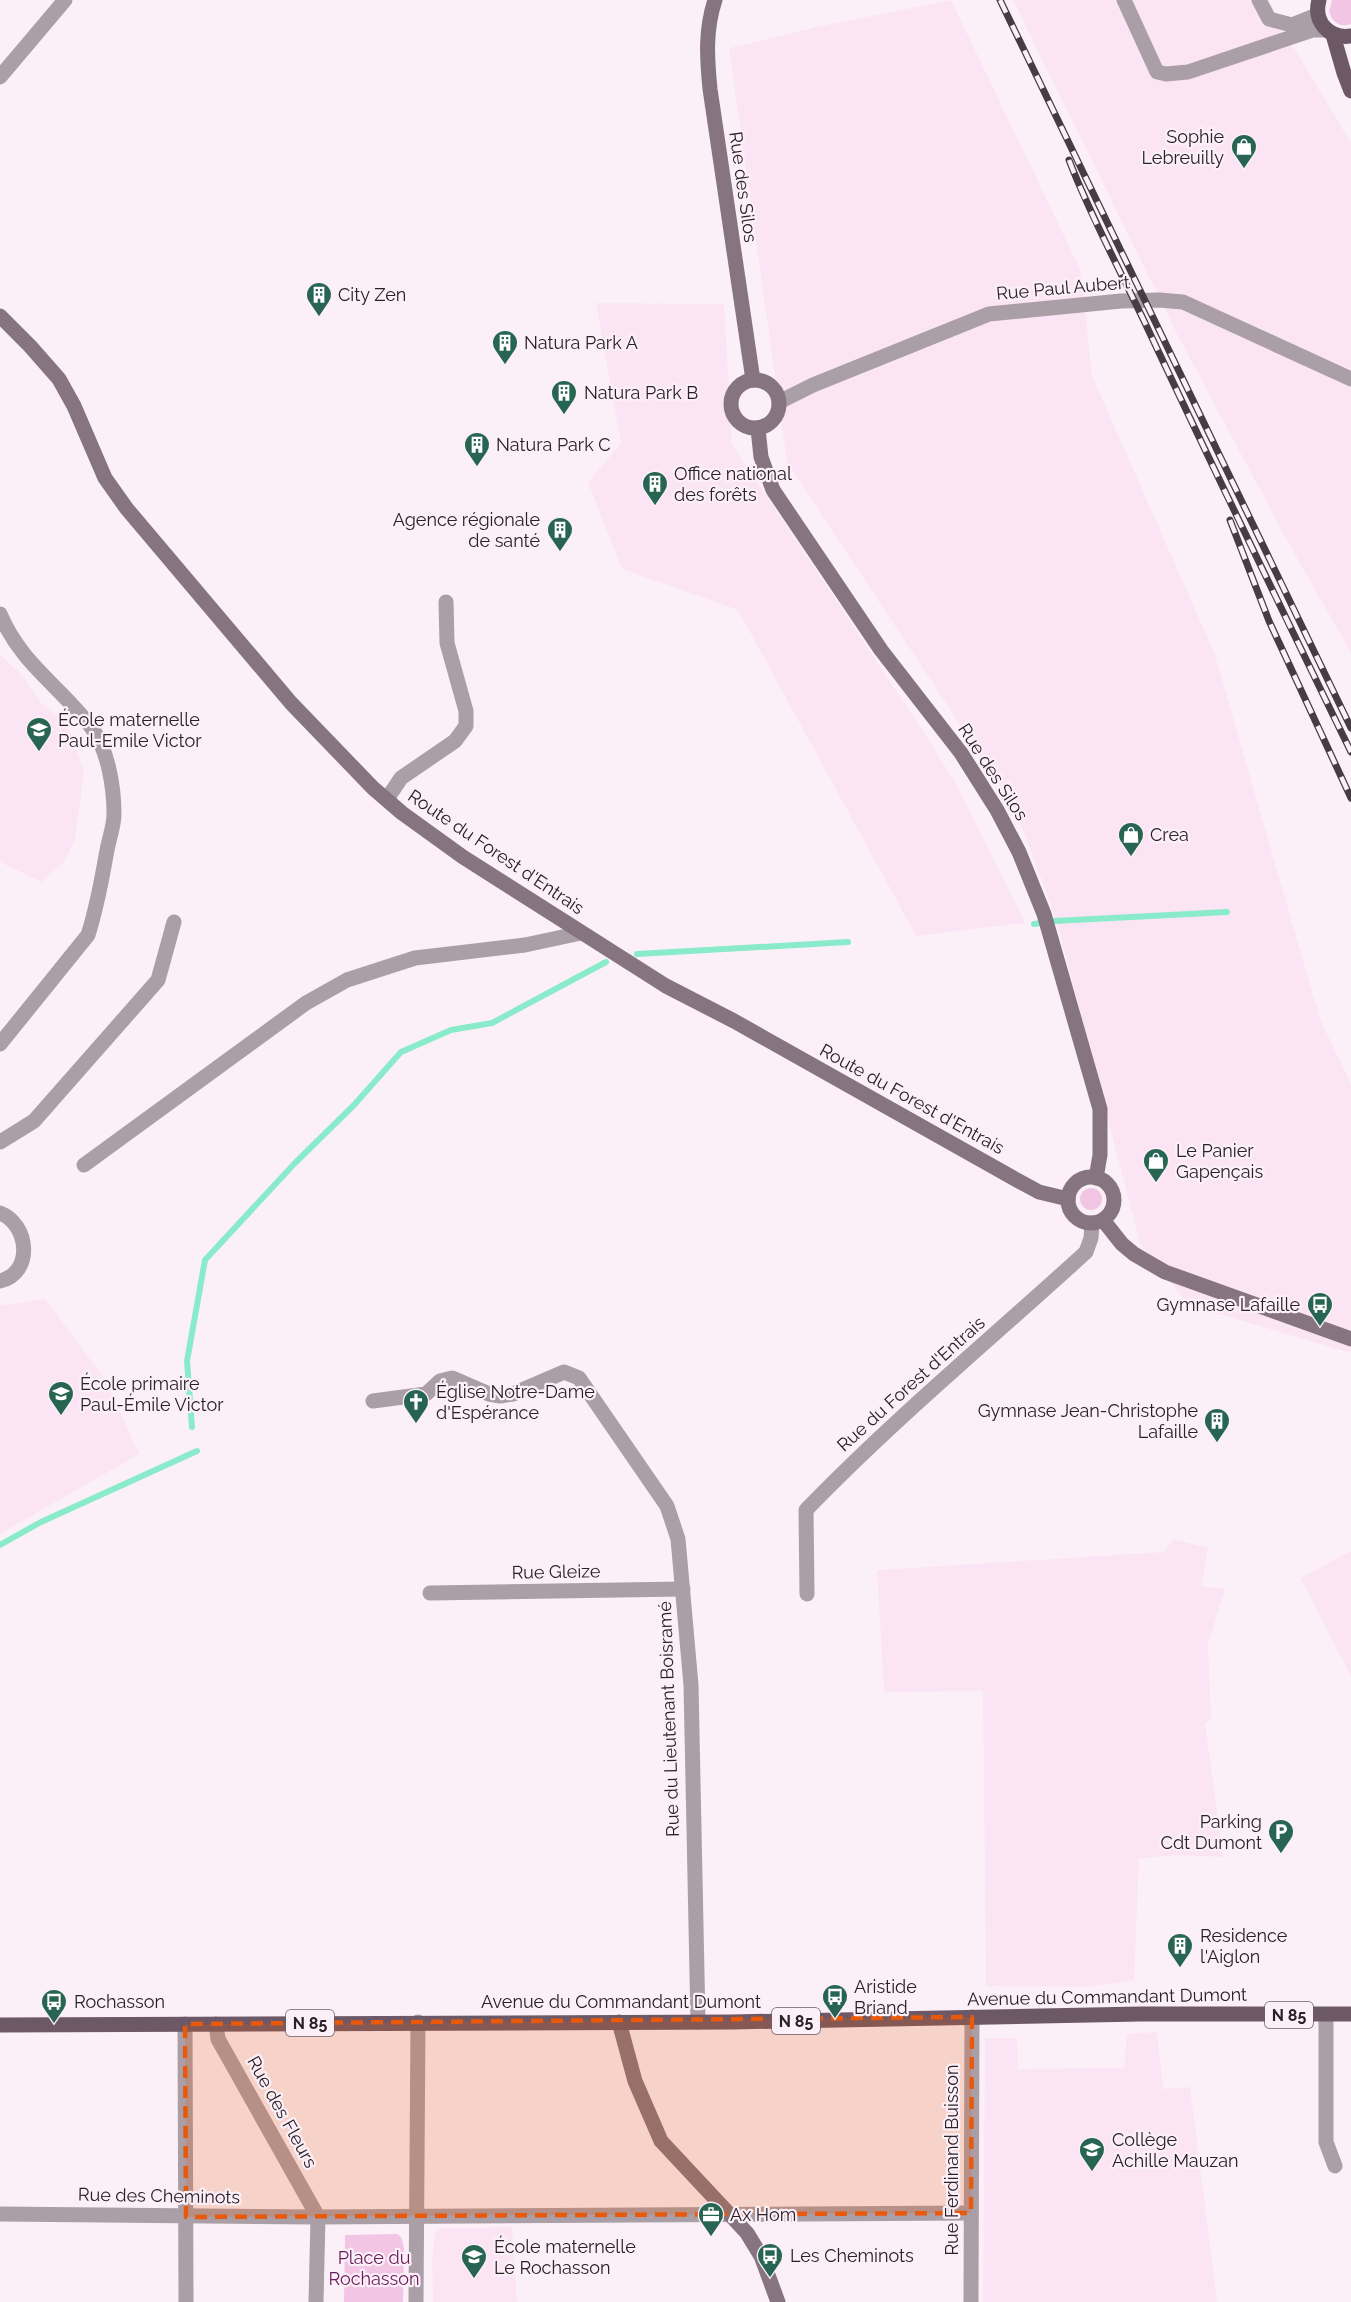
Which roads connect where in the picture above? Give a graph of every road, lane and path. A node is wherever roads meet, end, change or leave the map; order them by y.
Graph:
1 (66, 0) edge
2 (715, 0) edge
3 (1124, 0) edge
4 (1259, 0) edge
5 (1318, 8) edge
6 (1330, 33) junction
7 (1351, 36) edge
8 (0, 77) edge
9 (1351, 91) edge
10 (0, 316) edge
11 (1351, 379) edge
12 (753, 380) junction
13 (779, 402) junction
14 (758, 429) junction
15 (446, 602) dead end
16 (0, 614) edge
17 (387, 799) junction
18 (174, 922) dead end
19 (581, 933) junction
20 (0, 1044) edge
21 (0, 1142) edge
22 (84, 1165) dead end
23 (1096, 1179) junction
24 (1068, 1199) junction
25 (0, 1213) edge
26 (1097, 1221) junction
27 (0, 1281) edge
28 (1351, 1340) edge
29 (373, 1401) dead end
30 (683, 1589) junction
31 (430, 1593) dead end
32 (807, 1594) dead end
33 (1326, 2014) junction
34 (1351, 2014) edge
35 (972, 2017) junction
36 (418, 2022) junction
37 (619, 2022) junction
38 (698, 2022) junction
39 (185, 2024) junction
40 (216, 2024) junction
41 (0, 2025) edge
42 (1335, 2166) dead end
43 (971, 2213) junction
44 (0, 2214) edge
45 (731, 2215) junction
46 (416, 2216) junction
47 (186, 2217) junction
48 (318, 2217) junction
49 (186, 2302) edge
50 (316, 2302) edge
51 (416, 2302) edge
52 (778, 2302) edge
53 (971, 2302) edge

1 - 8 street
2 - 12 street, Rue des Silos
3 - 6 street
4 - 5 street
5 - 6 main road
6 - 7 main road
6 - 9 main road
10 - 17 street, Route du Forest d'Entrais
11 - 13 street, Rue Paul Aubert
12 - 13 street
12 - 14 street
13 - 14 street
14 - 23 street, Rue des Silos
15 - 17 street
16 - 20 street
17 - 19 street, Route du Forest d'Entrais
18 - 21 street
19 - 22 street
19 - 24 street, Route du Forest d'Entrais
23 - 24 street
23 - 26 street
24 - 26 street
25 - 27 street
26 - 28 street
26 - 32 street, Rue du Forest d'Entrais
29 - 30 street, Rue du Lieutenant Boisramé
30 - 31 street, Rue Gleize
30 - 38 street, Rue du Lieutenant Boisramé
33 - 34 main road, Avenue du Commandant Dumont / N 85
33 - 35 main road, Avenue du Commandant Dumont / N 85
33 - 42 street
35 - 38 main road, Avenue du Commandant Dumont / N 85
35 - 43 street, Rue Ferdinand Buisson
36 - 37 main road, Avenue du Commandant Dumont / N 85
36 - 40 main road, Avenue du Commandant Dumont / N 85
36 - 46 street
37 - 38 main road, Avenue du Commandant Dumont / N 85
37 - 45 street
39 - 40 main road, Avenue du Commandant Dumont / N 85
39 - 41 main road, Avenue du Commandant Dumont / N 85
39 - 47 street
40 - 48 street, Rue des Fleurs
43 - 45 street
43 - 53 street, Rue Ferdinand Buisson
44 - 47 street, Rue des Cheminots
45 - 46 street
45 - 52 street
46 - 48 street
46 - 51 street
47 - 48 street, Rue des Cheminots
47 - 49 street
48 - 50 street

